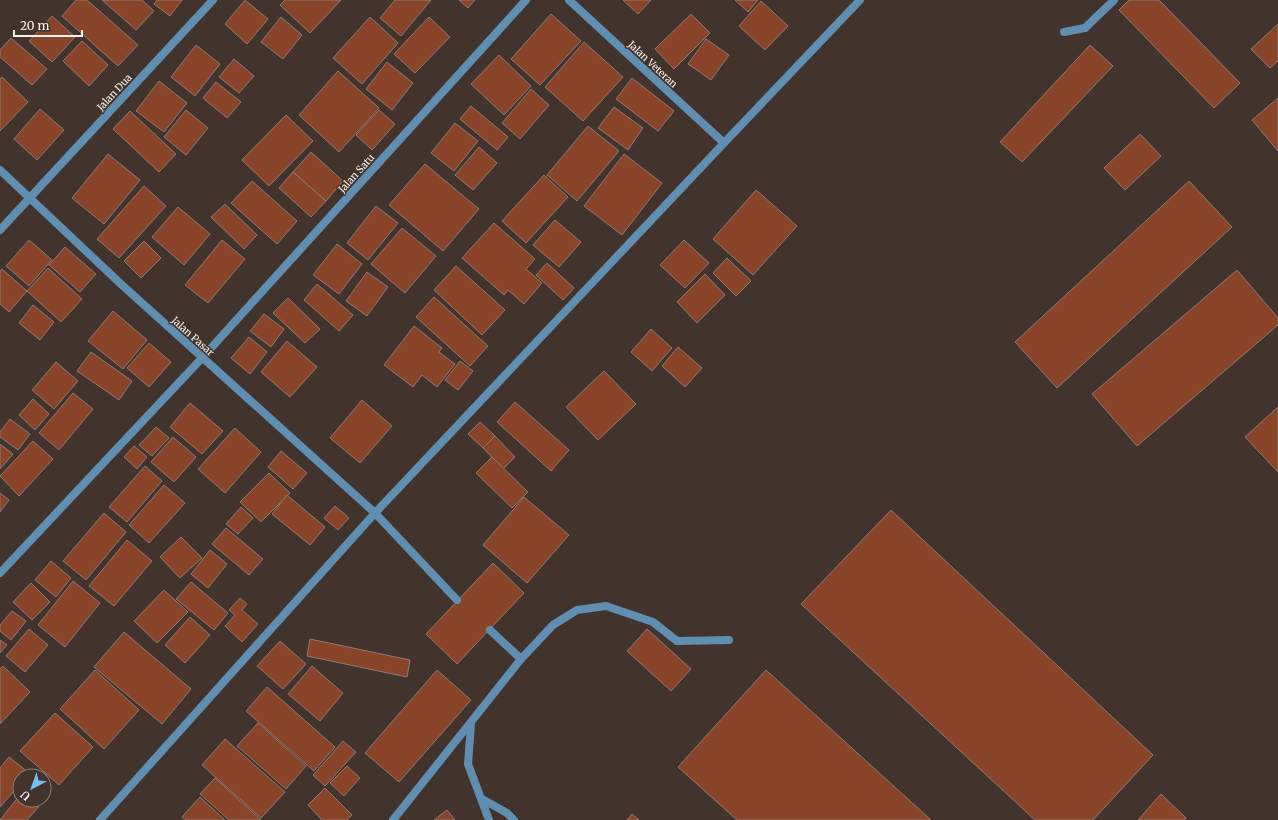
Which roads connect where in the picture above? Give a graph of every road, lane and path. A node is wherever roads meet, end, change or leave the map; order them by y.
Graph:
1 (213, 0) edge
2 (526, 0) edge
3 (569, 0) edge
4 (860, 0) edge
5 (1114, 0) edge
6 (1064, 32) dead end
7 (724, 142) junction
8 (0, 170) edge
9 (29, 198) junction
10 (0, 230) edge
11 (202, 358) junction
12 (375, 513) junction
13 (0, 573) edge
14 (457, 600) dead end
15 (490, 630) dead end
16 (729, 640) dead end
17 (521, 659) junction
18 (471, 724) junction
19 (482, 799) junction
20 (100, 820) edge
21 (393, 820) edge
22 (489, 820) edge
23 (514, 820) edge

1 - 9 street, Jalan Dua
2 - 11 street, Jalan Satu
3 - 7 street, Jalan Veteran
4 - 7 street
5 - 6 street
7 - 12 street
8 - 9 street, Jalan Pasar
9 - 10 street, Jalan Dua
9 - 11 street, Jalan Pasar
11 - 12 street, Jalan Pasar
11 - 13 street, Jalan Satu
12 - 14 street, Jalan Pasar
12 - 20 street
15 - 17 street
16 - 17 street
17 - 18 street
18 - 19 street
18 - 21 street
19 - 22 street
19 - 23 street

